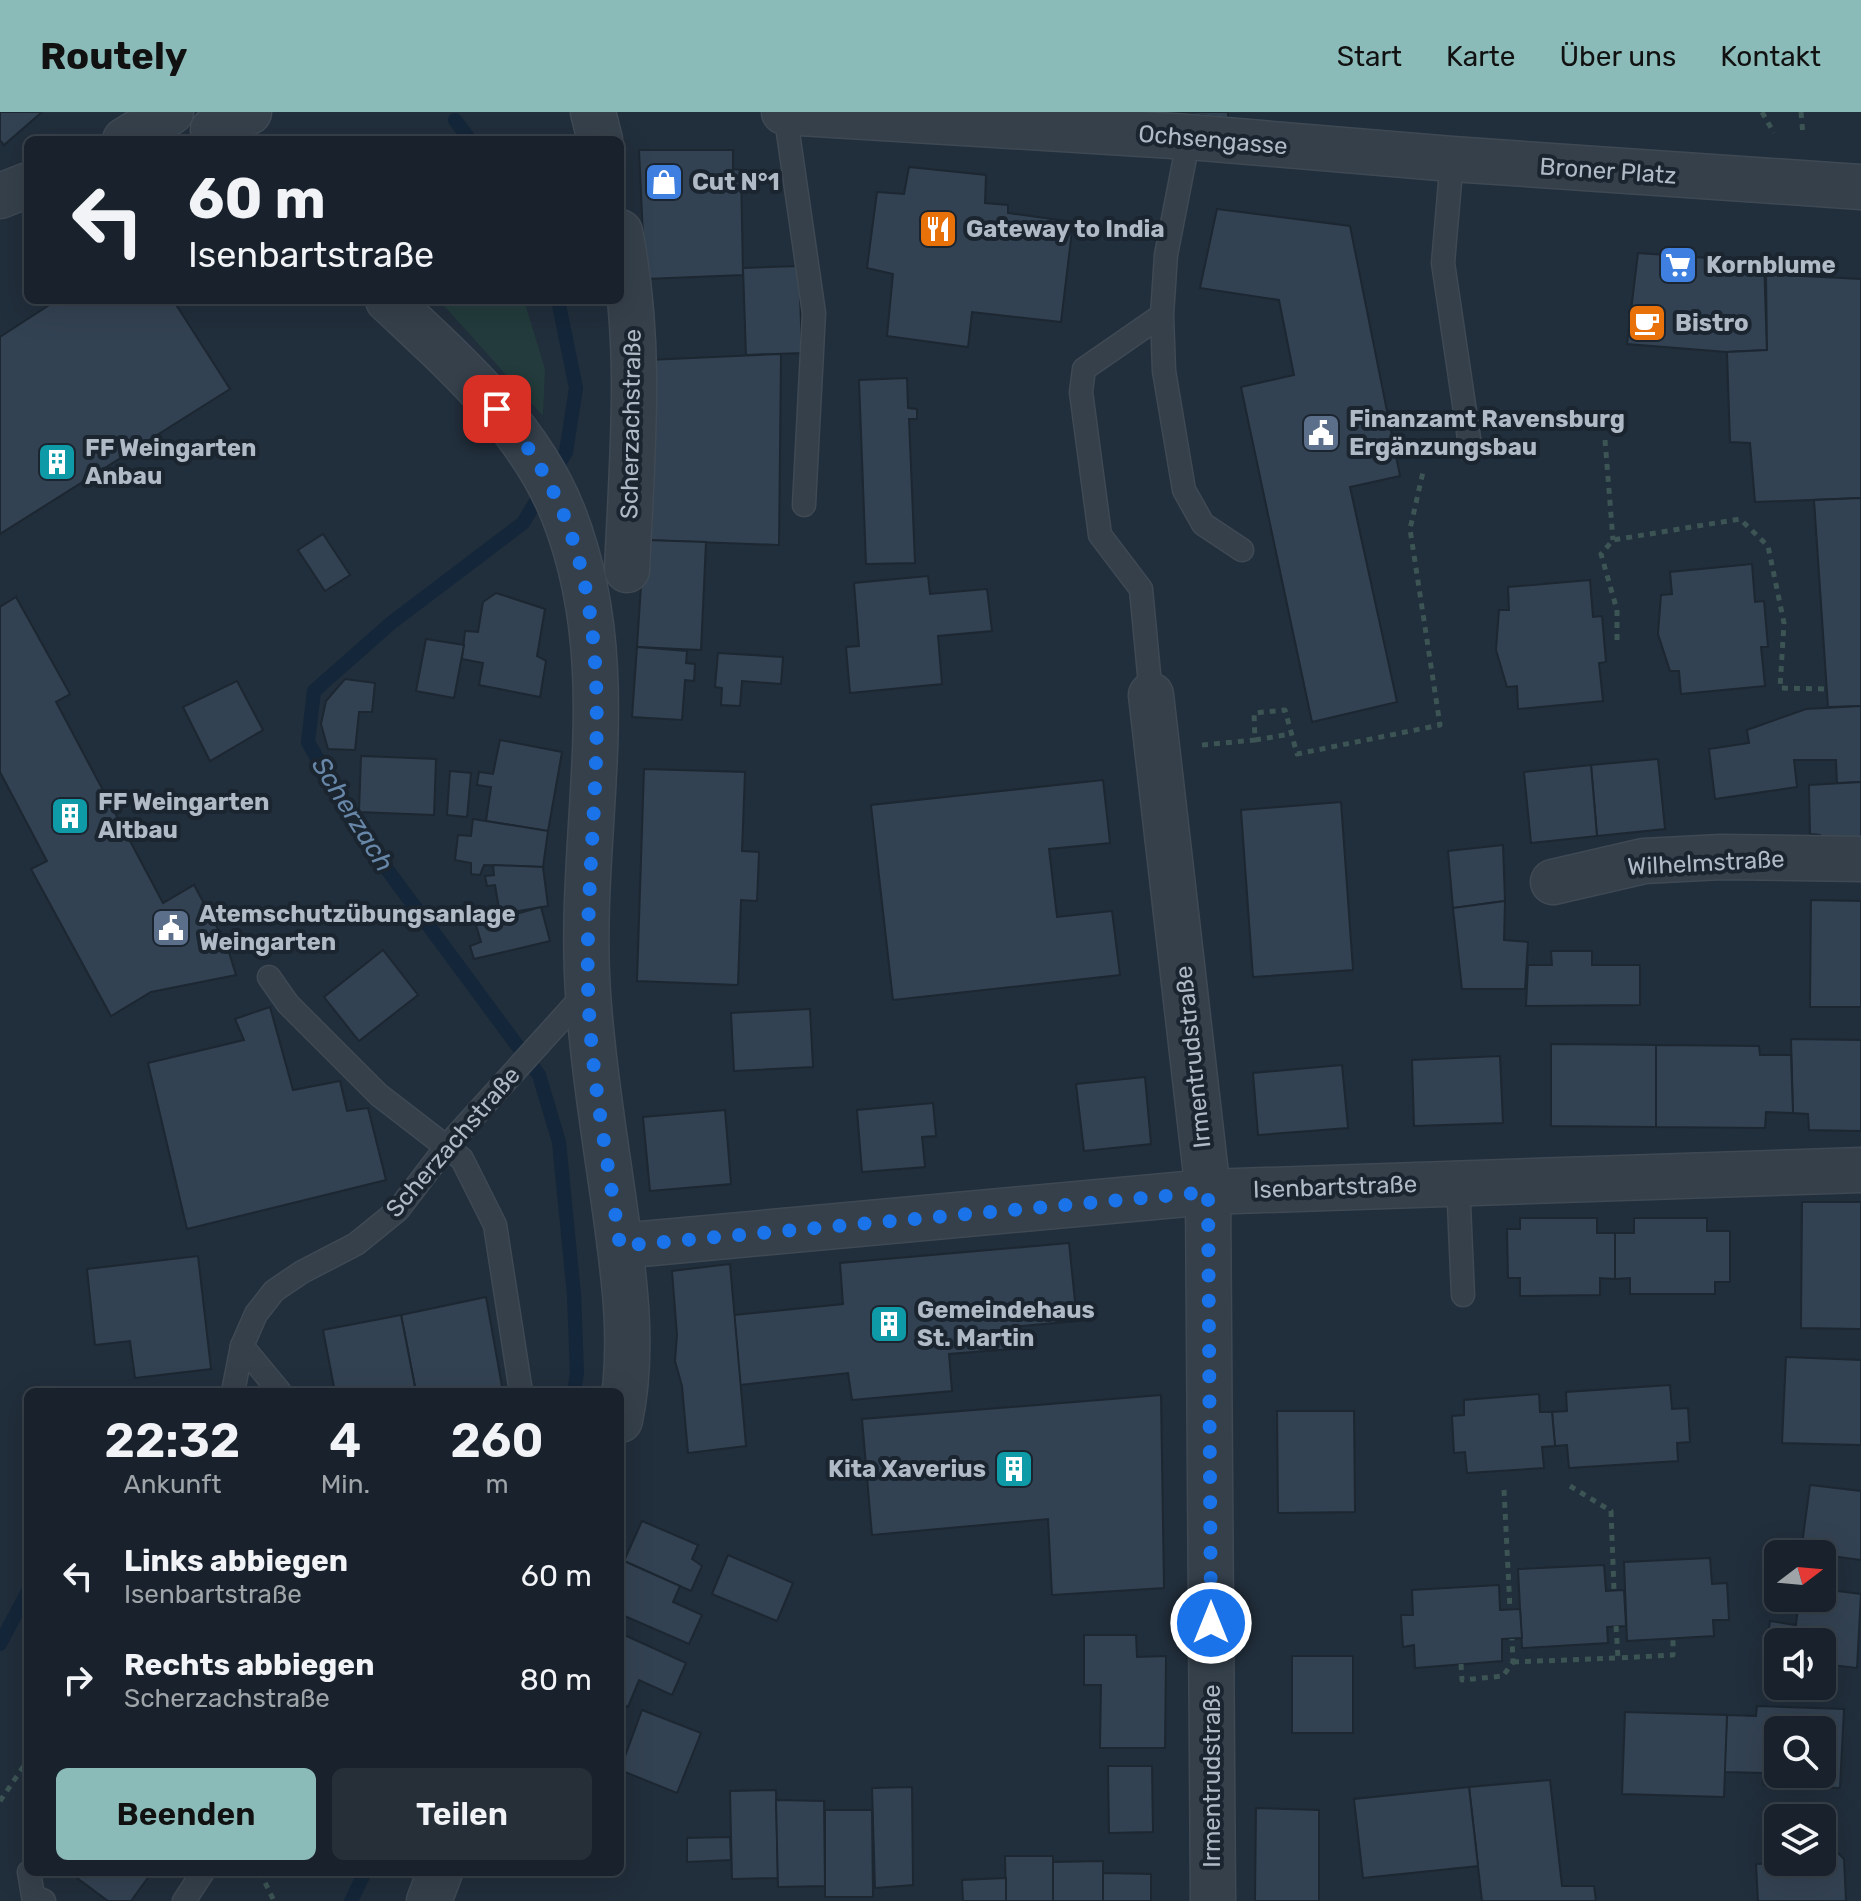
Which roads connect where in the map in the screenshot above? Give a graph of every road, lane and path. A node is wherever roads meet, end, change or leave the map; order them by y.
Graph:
1 (171, 112) edge
2 (593, 112) edge
3 (784, 112) edge
4 (1262, 128) edge
5 (132, 136) edge
6 (599, 136) edge
7 (1189, 137) junction
8 (1355, 152) joint
9 (1452, 159) junction
10 (24, 187) edge
11 (1861, 187) edge
12 (0, 196) edge
13 (624, 251) edge
14 (392, 304) edge
15 (1162, 315) junction
16 (1605, 440) dead end
17 (1471, 452) dead end
18 (1423, 472) dead end
19 (804, 505) dead end
20 (1613, 540) junction
21 (1242, 550) dead end
22 (627, 570) dead end
23 (1617, 640) dead end
24 (1827, 689) dead end
25 (1151, 695) joint
26 (1291, 734) junction
27 (1255, 740) junction
28 (1157, 749) junction
29 (1861, 859) edge
30 (1553, 882) dead end
31 (269, 977) dead end
32 (588, 990) junction
33 (455, 1152) junction
34 (1861, 1170) edge
35 (1458, 1182) junction
36 (1208, 1192) junction
37 (620, 1246) junction
38 (1463, 1295) dead end
39 (242, 1346) junction
40 (275, 1386) edge
41 (234, 1388) edge
42 (520, 1388) edge
43 (623, 1388) edge
44 (1570, 1486) dead end
45 (1504, 1490) dead end
46 (1614, 1590) dead end
47 (1510, 1609) dead end
48 (1616, 1626) dead end
49 (1673, 1638) dead end
50 (1512, 1639) dead end
51 (1618, 1658) junction
52 (1513, 1662) junction
53 (1461, 1664) dead end
54 (24, 1766) edge
55 (0, 1801) edge
56 (30, 1876) edge
57 (200, 1876) edge
58 (262, 1876) edge
59 (438, 1876) edge
60 (44, 1901) edge
61 (184, 1901) edge
62 (274, 1901) edge
63 (429, 1901) edge
64 (1213, 1901) edge

1 - 5 street
2 - 6 street
3 - 7 street, Ochsengasse
3 - 19 lane
4 - 7 street, Ochsengasse
4 - 8 street, Ochsengasse
7 - 15 lane
8 - 9 street, Broner Platz
9 - 11 street, Broner Platz
9 - 17 lane
10 - 12 street
13 - 22 street, Scherzachstraße
14 - 32 street
15 - 21 lane
15 - 25 lane
16 - 20 path
18 - 26 path
20 - 23 path
20 - 24 path
25 - 28 street, Irmentrudstraße
26 - 27 path
26 - 27 path
27 - 28 path
28 - 36 street, Irmentrudstraße
29 - 30 street, Wilhelmstraße
31 - 33 lane
32 - 33 lane, Scherzachstraße
32 - 37 street
33 - 39 lane, Scherzachstraße
33 - 42 lane
34 - 35 street, Isenbartstraße
35 - 36 street, Isenbartstraße
35 - 38 lane
36 - 37 street, Isenbartstraße
36 - 64 street, Irmentrudstraße
37 - 43 street
39 - 40 lane
39 - 41 lane, Scherzachstraße
44 - 46 path
45 - 47 path
48 - 51 path
49 - 51 path
50 - 52 path
51 - 52 path
52 - 53 path
54 - 55 path
56 - 60 lane
57 - 61 lane
58 - 62 path
59 - 63 street

